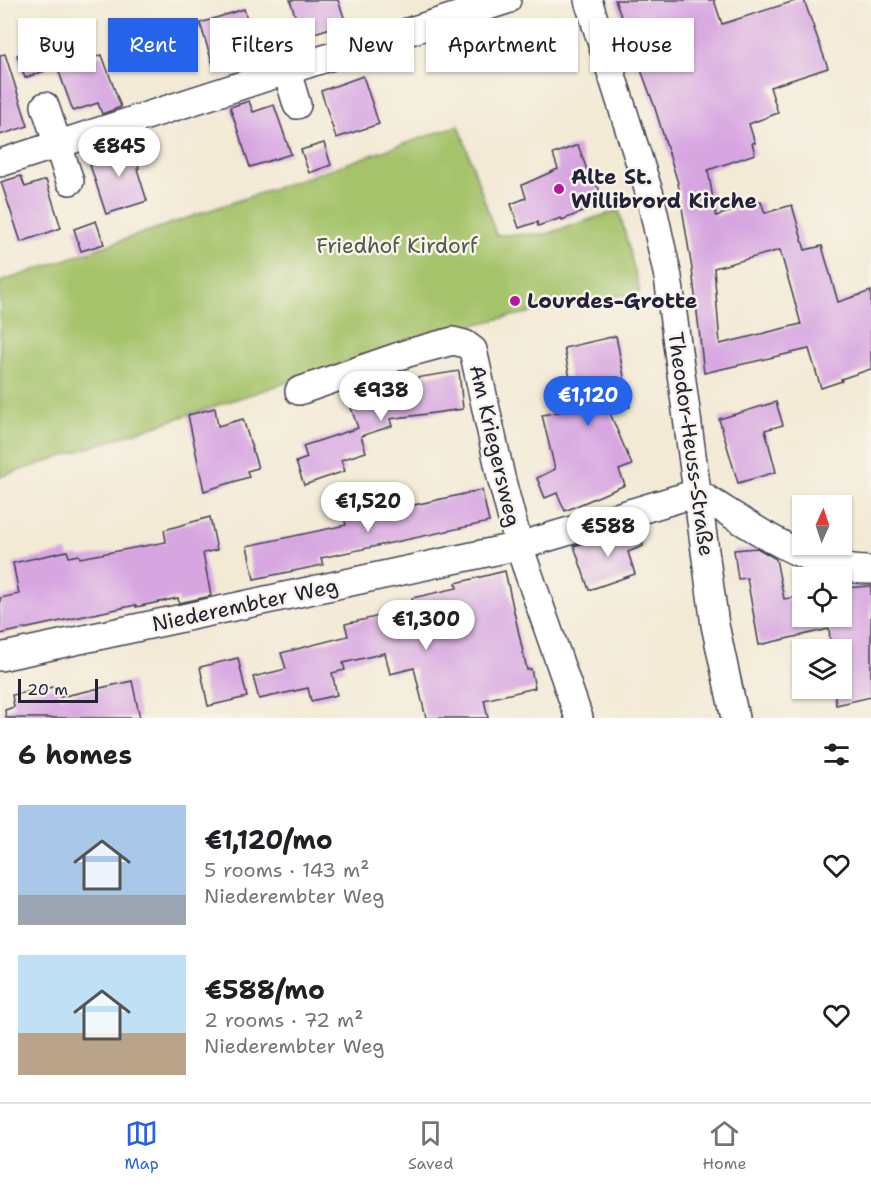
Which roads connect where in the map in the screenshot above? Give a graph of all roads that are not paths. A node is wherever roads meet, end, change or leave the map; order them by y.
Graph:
1 (507, 0) edge
2 (588, 0) edge
3 (315, 62) edge
4 (284, 72) edge
5 (287, 72) edge
6 (297, 105) dead end
7 (45, 106) dead end
8 (58, 143) junction
9 (0, 163) edge
10 (70, 181) dead end
11 (298, 392) dead end
12 (698, 493) junction
13 (519, 546) junction
14 (871, 570) edge
15 (0, 657) edge
16 (579, 718) edge
17 (735, 718) edge

1 - 3 street
2 - 12 street, Theodor-Heuss-Straße
4 - 8 street
5 - 6 street
7 - 8 street
8 - 9 street
8 - 10 street
11 - 13 street, Am Kriegersweg
12 - 13 street, Niederembter Weg
12 - 14 street
12 - 17 street, Theodor-Heuss-Straße
13 - 15 street, Niederembter Weg
13 - 16 street

